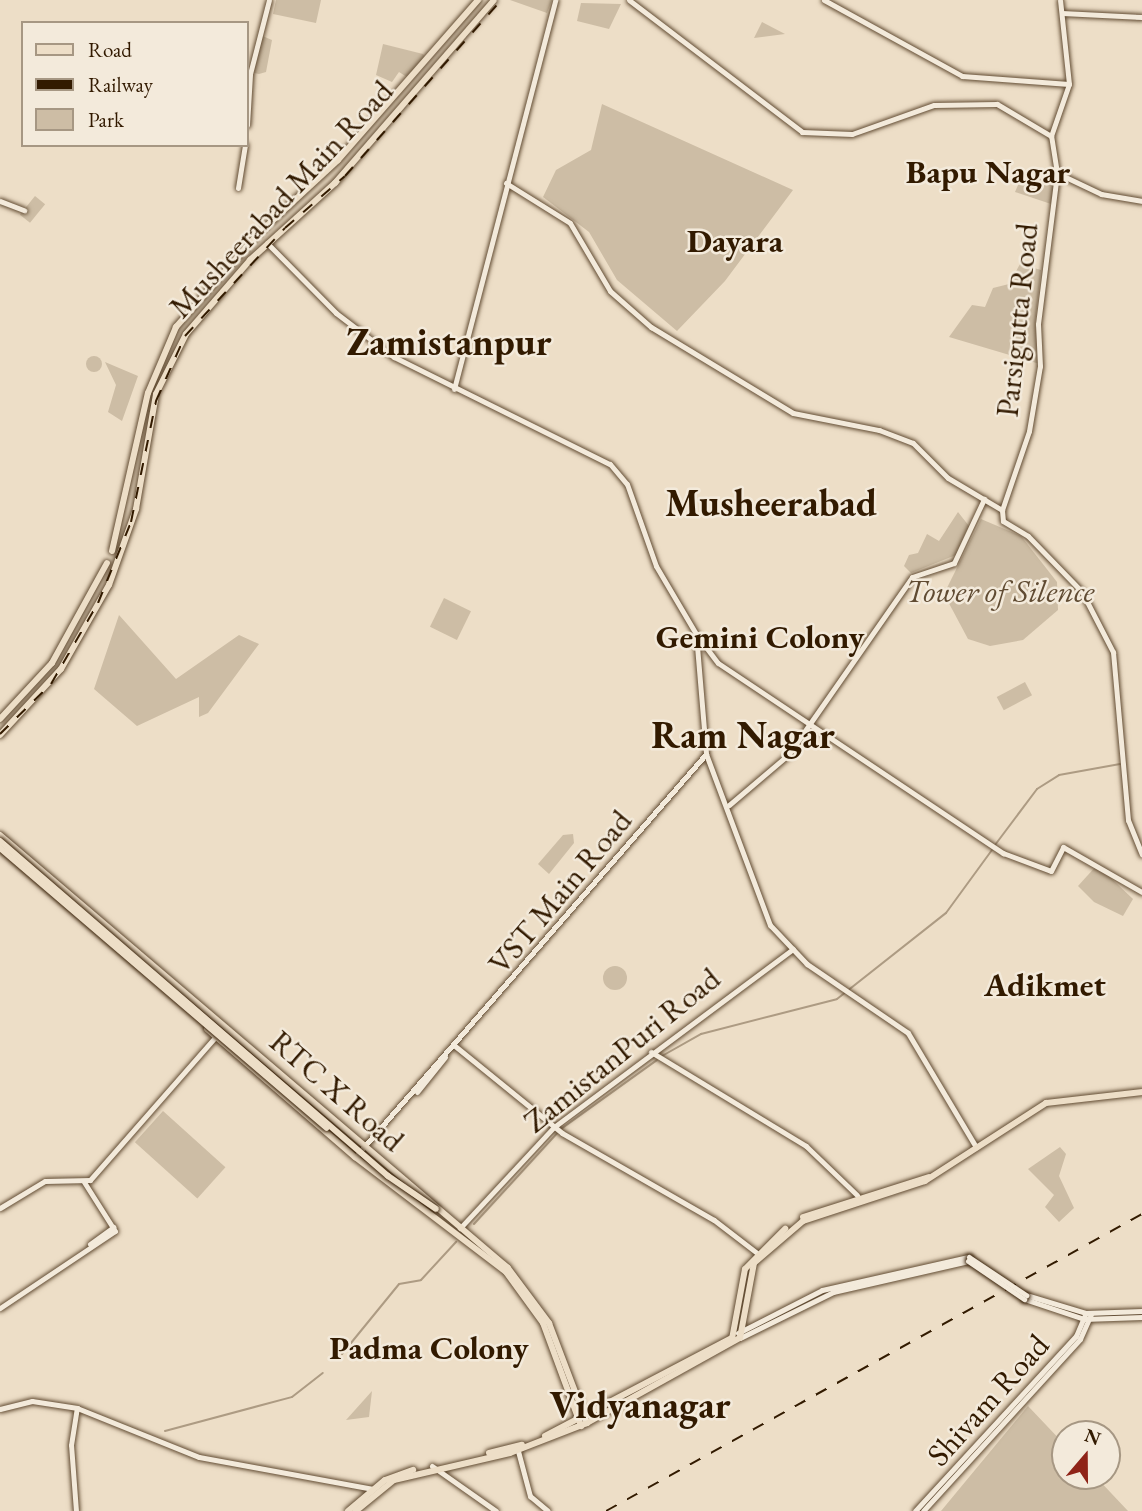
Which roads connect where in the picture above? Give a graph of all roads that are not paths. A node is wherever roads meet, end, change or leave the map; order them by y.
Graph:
1 (269, 0) edge
2 (478, 0) edge
3 (494, 0) edge
4 (555, 0) edge
5 (629, 0) edge
6 (824, 0) edge
7 (1059, 0) edge
8 (1062, 13) junction
9 (465, 15) junction
10 (1142, 17) edge
11 (458, 22) junction
12 (472, 22) junction
13 (466, 29) junction
14 (1069, 83) junction
15 (248, 108) edge
16 (1051, 136) junction
17 (245, 147) edge
18 (1058, 173) junction
19 (506, 183) junction
20 (238, 188) dead end
21 (0, 201) edge
22 (1142, 201) edge
23 (24, 210) dead end
24 (267, 243) junction
25 (225, 270) junction
26 (234, 278) junction
27 (454, 389) junction
28 (139, 430) junction
29 (147, 432) junction
30 (984, 499) junction
31 (1002, 510) junction
32 (111, 551) dead end
33 (107, 563) dead end
34 (104, 572) junction
35 (113, 575) junction
36 (696, 634) junction
37 (0, 719) edge
38 (810, 722) junction
39 (0, 735) edge
40 (706, 754) junction
41 (729, 805) junction
42 (0, 835) edge
43 (0, 841) edge
44 (0, 850) edge
45 (1142, 854) edge
46 (1141, 889) edge
47 (793, 949) junction
48 (224, 1027) junction
49 (215, 1037) junction
50 (455, 1046) junction
51 (653, 1054) junction
52 (1142, 1092) edge
53 (557, 1130) junction
54 (334, 1140) junction
55 (976, 1147) junction
56 (364, 1148) junction
57 (357, 1158) junction
58 (930, 1177) junction
59 (84, 1182) junction
60 (857, 1195) junction
61 (0, 1208) edge
62 (443, 1212) junction
63 (460, 1228) junction
64 (757, 1253) junction
65 (968, 1259) junction
66 (0, 1306) edge
67 (537, 1306) junction
68 (1046, 1307) junction
69 (1142, 1311) edge
70 (1068, 1316) junction
71 (1087, 1316) junction
72 (1142, 1317) edge
73 (740, 1324) junction
74 (749, 1328) junction
75 (1076, 1336) junction
76 (736, 1338) junction
77 (76, 1408) junction
78 (0, 1409) edge
79 (583, 1422) junction
80 (519, 1451) junction
81 (433, 1467) junction
82 (373, 1489) junction
83 (76, 1511) edge
84 (348, 1511) edge
85 (356, 1511) edge
86 (496, 1511) edge
87 (548, 1511) edge
88 (915, 1511) edge
89 (923, 1511) edge

1 - 15 street
2 - 9 main road, Musheerabad Main Road
3 - 12 main road, Musheerabad Main Road
4 - 19 street
5 - 16 street
6 - 14 street
7 - 8 street
8 - 10 street
8 - 14 street
9 - 11 main road, Musheerabad Main Road
9 - 12 main road
11 - 13 main road
11 - 25 main road, Musheerabad Main Road
12 - 13 main road, Musheerabad Main Road
13 - 24 main road, Musheerabad Main Road
14 - 16 street
16 - 18 street, Parsigutta Road
17 - 20 street
18 - 22 street
18 - 31 street, Parsigutta Road
19 - 27 street
19 - 30 street
21 - 23 street
24 - 26 main road, Musheerabad Main Road
24 - 27 street
25 - 26 main road
25 - 28 main road, Musheerabad Main Road
26 - 29 main road, Musheerabad Main Road
27 - 36 street
28 - 29 main road
28 - 32 main road, Musheerabad Main Road
29 - 35 main road, Musheerabad Main Road
30 - 31 street
30 - 38 street
31 - 45 street
33 - 34 main road
34 - 35 main road
34 - 37 main road
35 - 39 main road, Musheerabad Main Road
36 - 38 street
36 - 40 street
38 - 41 street
38 - 46 street
40 - 41 street
40 - 50 street, VST Main Road
41 - 47 street
42 - 48 main road, RTC X Road
43 - 62 main road, bridge
44 - 49 main road, RTC X Road
44 - 54 main road, RTC X Road, bridge
47 - 51 street, ZamistanPuri Road
47 - 55 street
48 - 49 street
48 - 56 main road, RTC X Road
49 - 54 main road, RTC X Road
49 - 59 street
50 - 53 street
50 - 56 street, VST Main Road
51 - 53 street, ZamistanPuri Road
51 - 60 street
52 - 55 main road
53 - 63 street, ZamistanPuri Road
53 - 64 street
54 - 57 main road, RTC X Road
55 - 58 main road
56 - 57 street, VST Main Road
56 - 62 main road, RTC X Road
57 - 67 main road, RTC X Road
58 - 60 main road
58 - 73 main road
59 - 61 street
59 - 66 street
60 - 64 main road
62 - 63 main road, RTC X Road
63 - 67 main road, RTC X Road
64 - 76 main road
65 - 68 street, bridge
65 - 74 street
65 - 76 street
67 - 79 main road, RTC X Road
68 - 70 street
68 - 71 street
69 - 71 street
70 - 71 street
70 - 75 street
71 - 72 street
71 - 75 street, Shivam Road
71 - 89 street, Shivam Road
73 - 74 main road
73 - 76 main road
74 - 76 street
75 - 88 street, Shivam Road
76 - 79 main road
77 - 78 street
77 - 82 street
77 - 83 street
79 - 80 main road
79 - 81 main road
80 - 81 main road
80 - 87 street
81 - 82 main road
81 - 85 main road
81 - 86 street
82 - 84 main road

